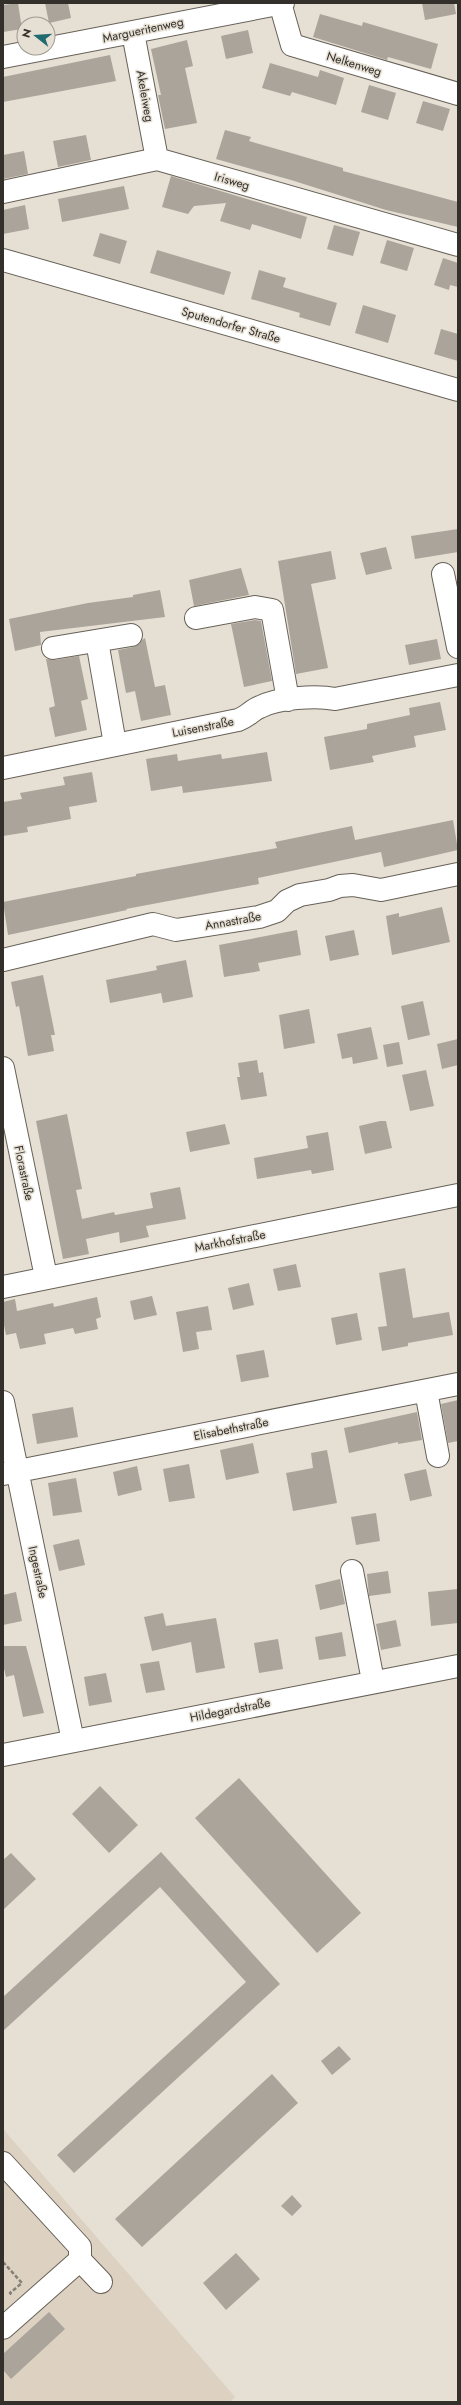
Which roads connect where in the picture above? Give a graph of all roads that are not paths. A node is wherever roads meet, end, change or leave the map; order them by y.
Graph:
1 (281, 3) edge
2 (196, 11) edge
3 (133, 33) junction
4 (3, 57) edge
5 (458, 94) edge
6 (157, 159) junction
7 (3, 192) edge
8 (458, 245) edge
9 (3, 260) edge
10 (458, 390) edge
11 (443, 574) dead end
12 (196, 618) dead end
13 (131, 635) dead end
14 (97, 641) junction
15 (458, 647) edge
16 (53, 648) dead end
17 (458, 675) edge
18 (288, 700) junction
19 (115, 744) junction
20 (3, 768) edge
21 (458, 874) edge
22 (3, 960) edge
23 (3, 1068) edge
24 (458, 1195) edge
25 (46, 1277) junction
26 (3, 1287) edge
27 (458, 1384) edge
28 (426, 1391) junction
29 (3, 1402) edge
30 (438, 1456) dead end
31 (10, 1473) edge
32 (352, 1572) dead end
33 (458, 1666) edge
34 (373, 1681) junction
35 (73, 1741) junction
36 (3, 1755) edge
37 (3, 2163) edge
38 (80, 2260) junction
39 (101, 2282) dead end
40 (3, 2328) edge

1 - 2 street, Margueritenweg
1 - 5 street, Nelkenweg
2 - 3 street, Margueritenweg
3 - 4 street, Margueritenweg
3 - 6 street, Akeleiweg
6 - 7 street, Irisweg
6 - 8 street, Irisweg
9 - 10 street, Sputendorfer Straße
11 - 15 street
12 - 18 street
13 - 14 street
14 - 16 street
14 - 19 street
17 - 18 street, Luisenstraße
18 - 19 street, Luisenstraße
19 - 20 street, Luisenstraße
21 - 22 street, Annastraße
23 - 25 street, Florastraße
24 - 25 street, Markhofstraße
25 - 26 street, Markhofstraße
27 - 28 street, Elisabethstraße
28 - 30 street
28 - 31 street, Elisabethstraße
29 - 31 street, Ingestraße
31 - 35 street, Ingestraße
32 - 34 street
33 - 34 street, Hildegardstraße
34 - 35 street, Hildegardstraße
35 - 36 street, Hildegardstraße
37 - 38 street
38 - 39 street
38 - 40 street

